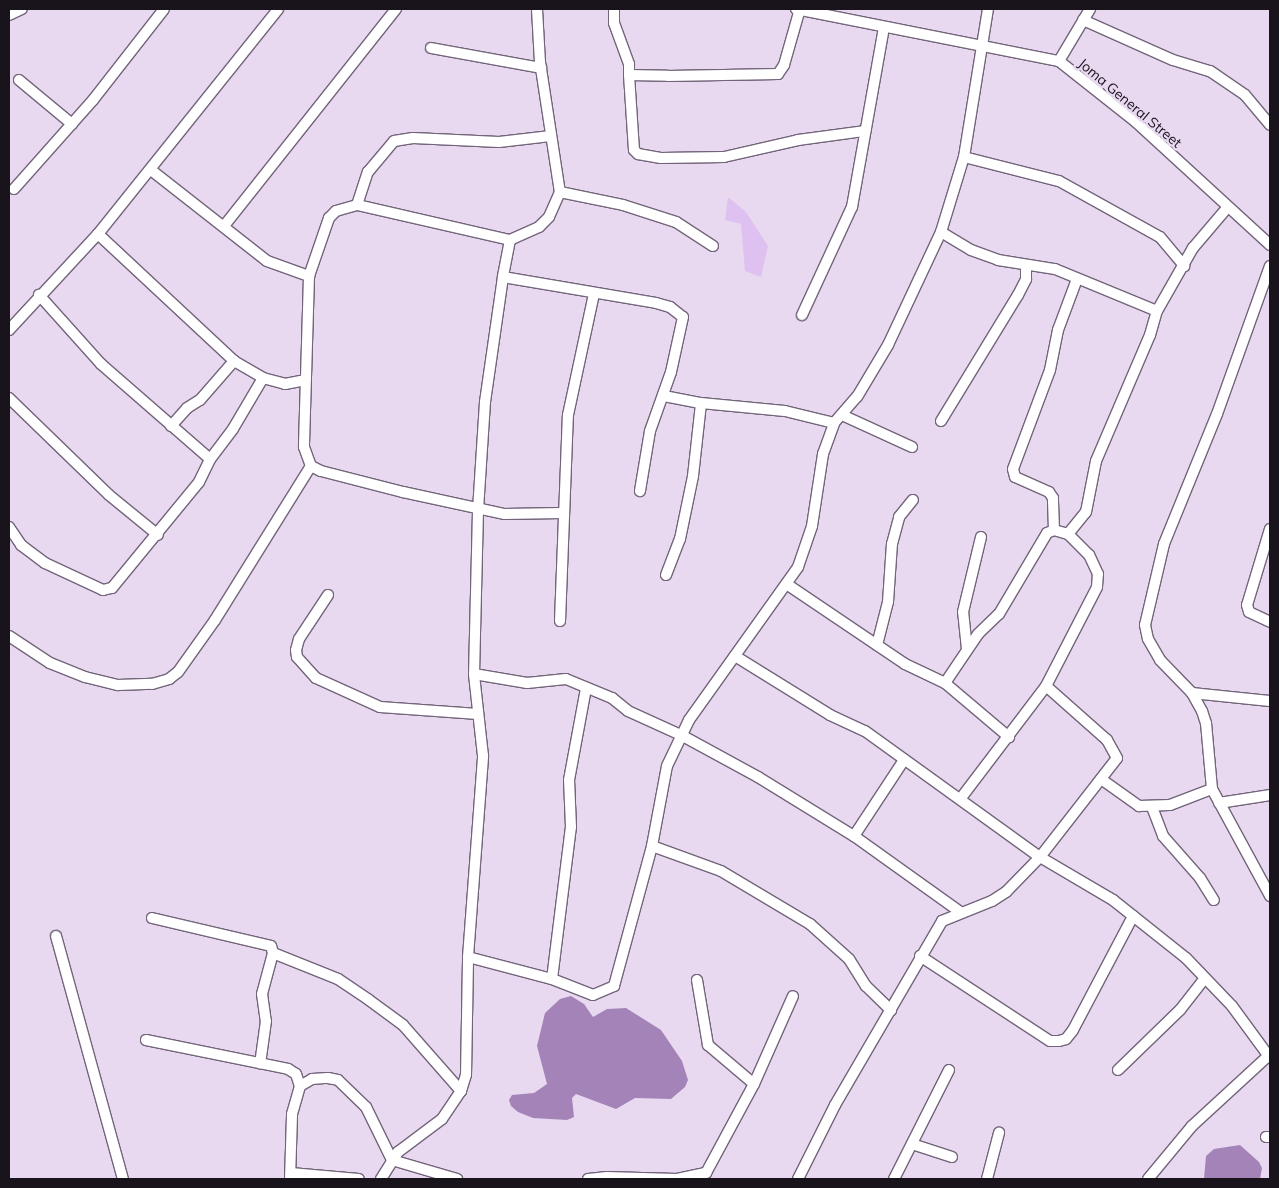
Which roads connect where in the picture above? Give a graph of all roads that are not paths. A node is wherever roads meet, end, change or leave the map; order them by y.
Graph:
1 (22, 9) edge
2 (164, 9) edge
3 (278, 9) edge
4 (396, 9) edge
5 (537, 9) edge
6 (614, 9) edge
7 (796, 9) edge
8 (800, 9) edge
9 (988, 9) edge
10 (1090, 9) edge
11 (9, 15) edge
12 (1083, 20) junction
13 (884, 28) junction
14 (981, 45) junction
15 (431, 48) dead end
16 (1059, 62) junction
17 (541, 68) junction
18 (630, 75) junction
19 (19, 80) dead end
20 (72, 124) junction
21 (1270, 125) edge
22 (865, 131) junction
23 (551, 136) junction
24 (964, 157) junction
25 (151, 170) junction
26 (10, 188) edge
27 (560, 192) junction
28 (357, 205) junction
29 (1227, 208) junction
30 (224, 226) junction
31 (941, 232) junction
32 (98, 234) junction
33 (510, 240) junction
34 (1270, 245) edge
35 (713, 246) dead end
36 (1026, 266) junction
37 (1184, 266) junction
38 (1270, 266) edge
39 (309, 276) junction
40 (503, 277) junction
41 (1076, 280) junction
42 (594, 294) junction
43 (39, 295) junction
44 (1157, 311) junction
45 (802, 315) dead end
46 (9, 330) edge
47 (234, 361) junction
48 (263, 378) junction
49 (306, 380) junction
50 (664, 396) junction
51 (9, 398) edge
52 (701, 403) junction
53 (842, 415) junction
54 (941, 421) dead end
55 (834, 424) junction
56 (171, 426) junction
57 (912, 447) dead end
58 (210, 459) junction
59 (311, 466) junction
60 (640, 491) dead end
61 (913, 500) dead end
62 (478, 511) junction
63 (562, 513) junction
64 (9, 527) edge
65 (1270, 529) edge
66 (1054, 530) junction
67 (1068, 534) junction
68 (158, 535) junction
69 (981, 537) dead end
70 (666, 575) dead end
71 (788, 585) junction
72 (328, 595) dead end
73 (560, 621) dead end
74 (1270, 622) edge
75 (9, 636) edge
76 (877, 645) junction
77 (967, 649) junction
78 (735, 656) junction
79 (474, 674) junction
80 (945, 683) junction
81 (1046, 686) junction
82 (586, 688) junction
83 (1192, 693) junction
84 (1270, 701) edge
85 (478, 714) junction
86 (681, 735) junction
87 (1009, 737) junction
88 (904, 760) junction
89 (1101, 779) junction
90 (1212, 789) junction
91 (1270, 796) edge
92 (961, 798) junction
93 (1219, 803) junction
94 (1152, 807) junction
95 (854, 836) junction
96 (652, 846) junction
97 (1040, 858) junction
98 (1270, 896) edge
99 (1214, 900) dead end
100 (960, 912) junction
101 (1133, 916) junction
102 (152, 918) dead end
103 (56, 936) dead end
104 (272, 953) junction
105 (920, 956) junction
106 (468, 957) junction
107 (552, 979) junction
108 (698, 980) dead end
109 (1204, 980) junction
110 (793, 996) dead end
111 (891, 1010) junction
112 (146, 1040) dead end
113 (1269, 1057) edge
114 (260, 1064) junction
115 (949, 1070) dead end
116 (1118, 1070) dead end
117 (754, 1084) junction
118 (300, 1086) junction
119 (461, 1091) junction
120 (999, 1133) dead end
121 (912, 1144) junction
122 (952, 1157) dead end
123 (392, 1160) junction
124 (290, 1176) edge
125 (123, 1179) edge
126 (359, 1179) edge
127 (381, 1179) edge
128 (457, 1179) edge
129 (588, 1179) edge
130 (798, 1179) edge
131 (894, 1179) edge
132 (987, 1179) edge
133 (1148, 1179) edge

1 - 11 street
2 - 20 street
3 - 25 street
4 - 30 street
5 - 17 street
6 - 18 street
7 - 8 street, Joma General Street
8 - 13 street, Joma General Street
8 - 18 street
9 - 14 street
10 - 12 street
12 - 16 street
12 - 21 street
13 - 14 street, Joma General Street
13 - 22 street
14 - 16 street, Joma General Street
14 - 24 street
15 - 17 street
16 - 29 street, Joma General Street
17 - 23 street
18 - 22 street
19 - 20 street
20 - 26 street
22 - 45 street
23 - 27 street
23 - 28 street
24 - 31 street
24 - 37 street
25 - 30 street
25 - 32 street
27 - 33 street
27 - 35 street
28 - 33 street
28 - 39 street
29 - 34 street, Joma General Street
29 - 37 street
30 - 39 street
31 - 36 street
31 - 53 street
32 - 43 street
32 - 47 street
33 - 40 street
36 - 41 street
36 - 54 street
37 - 44 street
38 - 83 street
39 - 49 street
40 - 42 street
40 - 62 street
41 - 44 street
41 - 66 street
42 - 50 street
42 - 63 street
43 - 46 street
43 - 56 street
44 - 67 street
47 - 48 street
47 - 56 street
48 - 49 street
48 - 58 street
49 - 59 street
50 - 52 street
50 - 60 street
51 - 68 street
52 - 55 street
52 - 70 street
53 - 55 street
53 - 57 street
55 - 71 street
56 - 58 street
58 - 68 street
59 - 62 street
59 - 75 street
61 - 76 street
62 - 63 street
62 - 79 street
63 - 73 street
64 - 68 street
65 - 74 street
66 - 67 street
66 - 77 street
67 - 81 street
69 - 77 street
71 - 76 street
71 - 78 street
72 - 85 street
76 - 80 street
77 - 80 street
78 - 86 street
78 - 88 street
79 - 82 street
79 - 85 street
80 - 87 street
81 - 87 street
81 - 89 street
82 - 86 street
82 - 107 street
83 - 84 street
83 - 90 street
85 - 106 street
86 - 95 street
86 - 96 street
87 - 92 street
88 - 92 street
88 - 95 street
89 - 94 street
89 - 97 street
90 - 93 street
90 - 94 street
91 - 93 street
92 - 97 street
93 - 98 street
94 - 99 street
95 - 100 street
96 - 107 street
96 - 111 street
97 - 100 street
97 - 101 street
100 - 105 street
101 - 105 street
101 - 109 street
102 - 104 street
103 - 125 street
104 - 114 street
104 - 119 street
105 - 111 street
106 - 107 street
106 - 119 street
108 - 117 street
109 - 113 street
109 - 116 street
110 - 117 street
111 - 130 street
112 - 114 street
113 - 133 street
114 - 118 street
115 - 121 street
117 - 129 street
118 - 123 street
118 - 124 street
119 - 123 street
120 - 132 street
121 - 122 street
121 - 131 street
123 - 127 street
123 - 128 street
124 - 126 street

